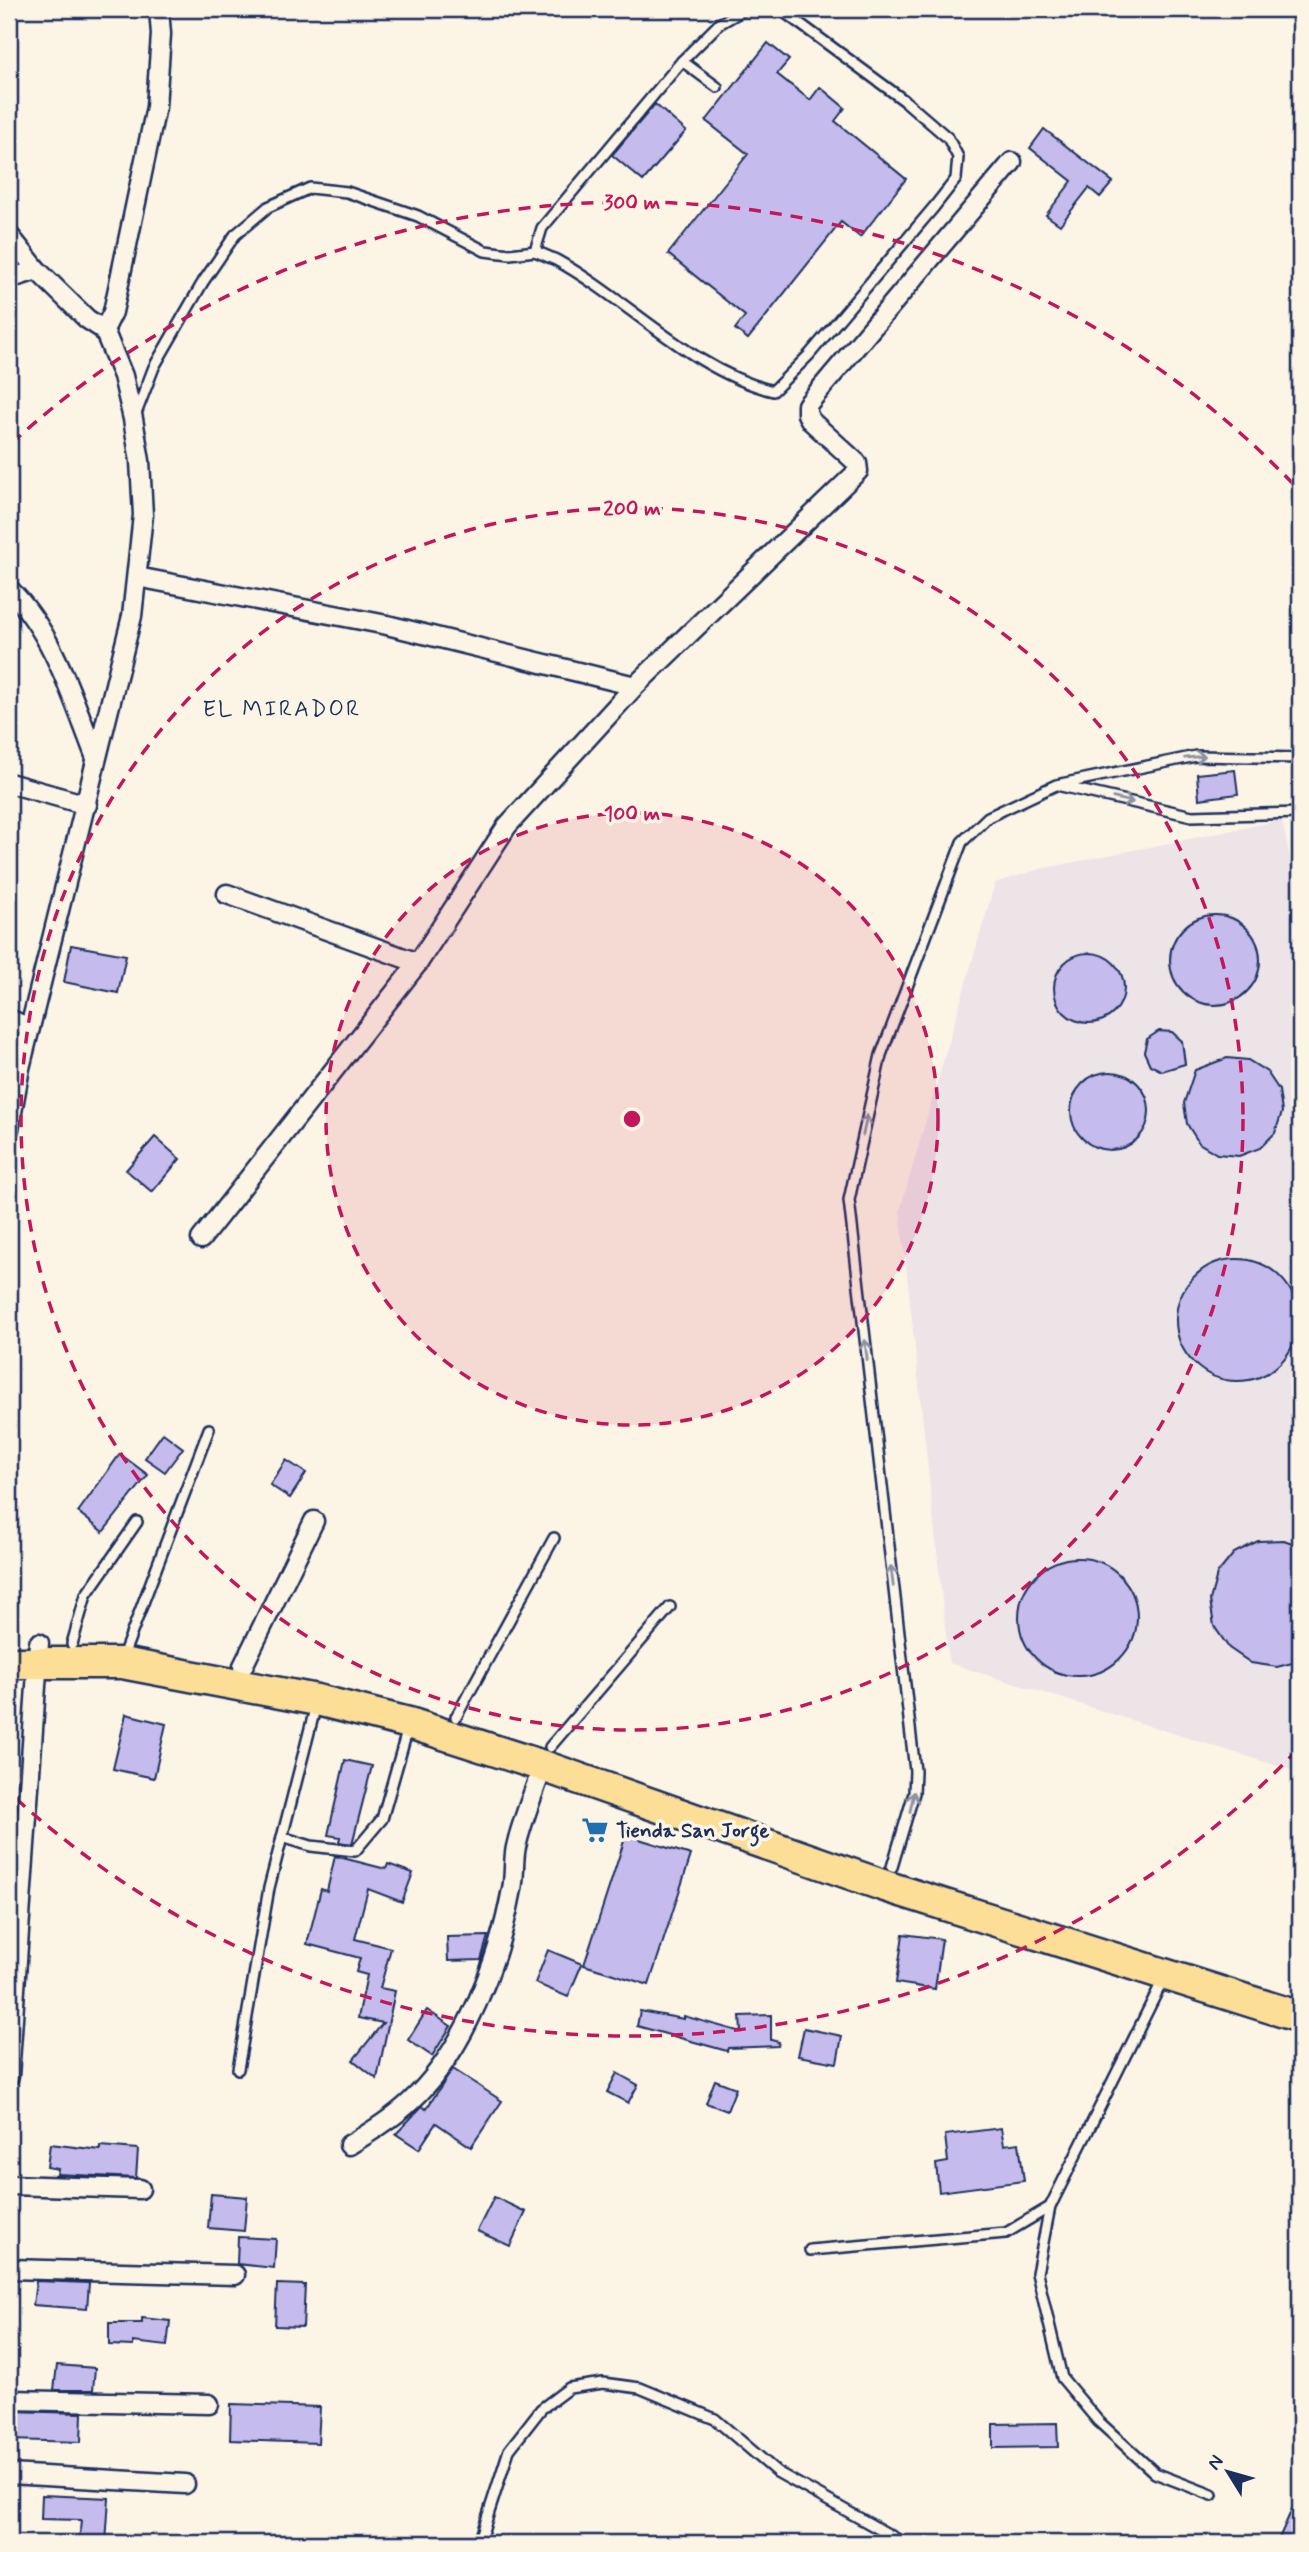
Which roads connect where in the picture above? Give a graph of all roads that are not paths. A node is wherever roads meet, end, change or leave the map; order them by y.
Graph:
1 (159, 9) edge
2 (745, 9) edge
3 (780, 9) edge
4 (682, 61) junction
5 (717, 88) dead end
6 (1012, 162) dead end
7 (9, 234) edge
8 (535, 251) junction
9 (37, 270) junction
10 (9, 279) edge
11 (104, 330) junction
12 (133, 419) junction
13 (138, 577) junction
14 (9, 589) edge
15 (635, 686) junction
16 (96, 758) junction
17 (1300, 758) edge
18 (9, 783) edge
19 (1056, 785) junction
20 (87, 805) junction
21 (1300, 813) edge
22 (227, 894) dead end
23 (418, 963) junction
24 (9, 1019) edge
25 (30, 1028) junction
26 (14, 1075) edge
27 (9, 1129) edge
28 (201, 1239) dead end
29 (209, 1429) dead end
30 (314, 1521) dead end
31 (137, 1522) dead end
32 (554, 1538) dead end
33 (670, 1607) dead end
34 (9, 1643) edge
35 (72, 1644) junction
36 (126, 1648) junction
37 (28, 1656) edge
38 (243, 1666) junction
39 (317, 1700) junction
40 (456, 1717) junction
41 (409, 1723) junction
42 (547, 1757) junction
43 (282, 1837) junction
44 (892, 1867) junction
45 (1165, 1975) junction
46 (1300, 1997) edge
47 (1300, 2017) edge
48 (237, 2069) dead end
49 (9, 2076) edge
50 (349, 2145) dead end
51 (9, 2185) edge
52 (140, 2189) dead end
53 (1050, 2207) junction
54 (810, 2250) dead end
55 (9, 2269) edge
56 (235, 2276) dead end
57 (9, 2400) edge
58 (209, 2404) dead end
59 (9, 2474) edge
60 (185, 2484) dead end
61 (1212, 2495) dead end
62 (479, 2543) edge
63 (904, 2543) edge

1 - 11 street
2 - 4 lane
3 - 8 lane
4 - 5 lane
4 - 8 lane
6 - 15 street
7 - 9 street
8 - 12 lane
9 - 10 street
9 - 11 street
11 - 12 street
12 - 13 street
13 - 15 street
13 - 16 street
14 - 16 street
15 - 23 street
16 - 20 street
19 -> 17 lane
18 - 20 street
19 -> 21 lane
44 -> 19 lane
20 - 25 street
22 - 23 street
23 - 28 street
24 - 25 street
25 - 26 street
26 - 27 street
29 - 36 lane
30 - 38 street
31 - 35 lane
32 - 40 lane
33 - 42 lane
34 - 37 main road
35 - 36 main road
35 - 37 main road
36 - 38 main road
37 - 39 main road
37 - 49 street
38 - 40 main road
39 - 41 main road
39 - 43 lane
40 - 42 main road
41 - 42 main road
41 - 43 lane
42 - 44 main road
42 - 45 main road
42 - 50 street
43 - 48 lane
44 - 46 main road
45 - 47 main road
45 - 53 lane
51 - 52 street
53 - 54 lane
53 - 61 lane
55 - 56 street
57 - 58 street
59 - 60 street
62 - 63 lane

